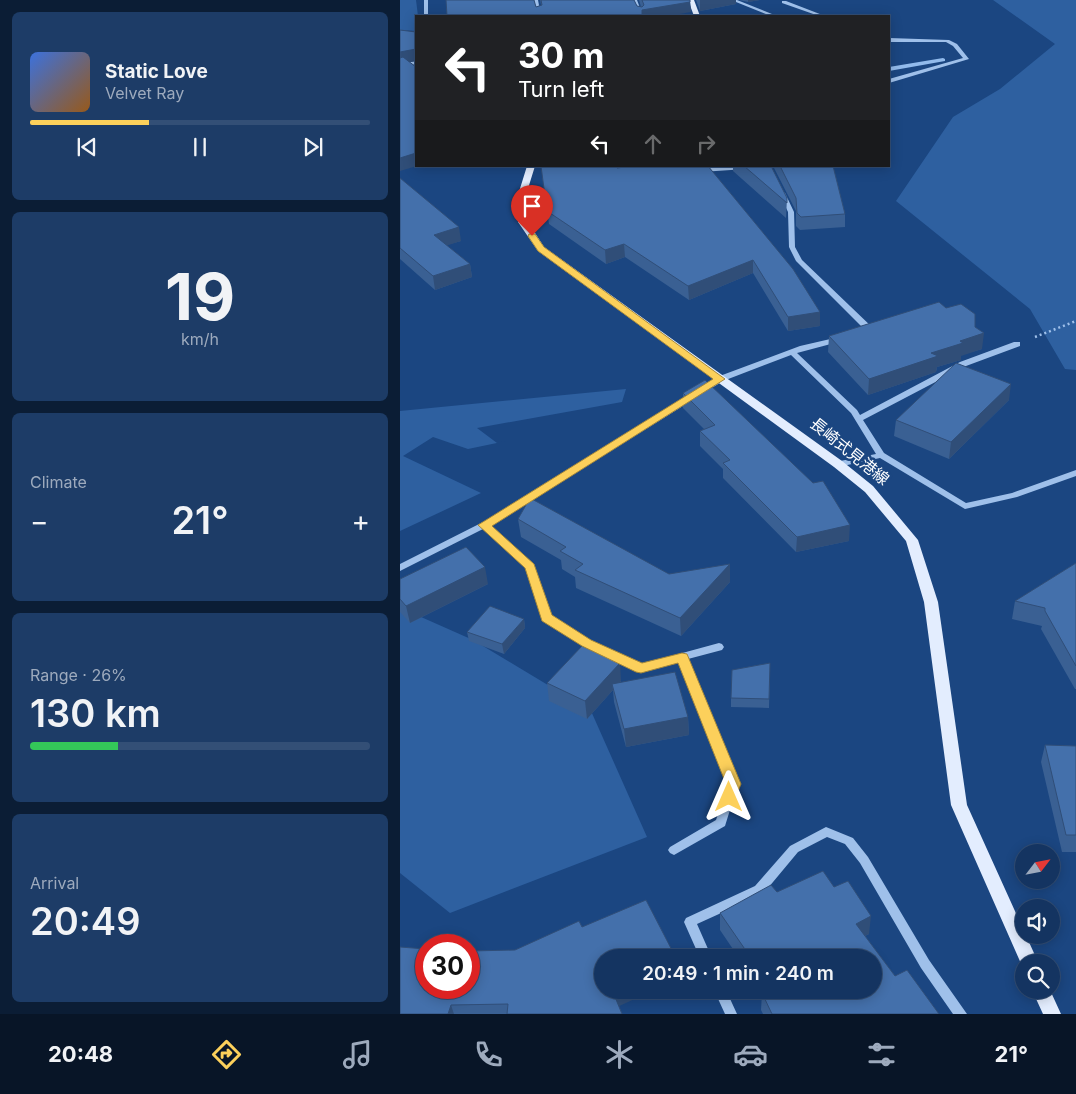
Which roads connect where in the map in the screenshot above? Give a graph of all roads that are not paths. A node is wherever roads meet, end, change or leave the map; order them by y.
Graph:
1 (426, 0) edge
2 (536, 0) edge
3 (635, 0) edge
4 (691, 0) edge
5 (733, 0) edge
6 (784, 2) dead end
7 (426, 15) edge
8 (539, 15) edge
9 (641, 15) edge
10 (697, 15) edge
11 (772, 15) edge
12 (820, 15) edge
13 (890, 40) edge
14 (415, 63) edge
15 (400, 66) edge
16 (890, 82) edge
17 (531, 167) edge
18 (742, 167) edge
19 (690, 170) edge
20 (780, 189) edge
21 (864, 333) edge
22 (846, 338) edge
23 (1016, 344) road end
24 (792, 352) junction
25 (720, 379) junction
26 (858, 419) junction
27 (881, 455) junction
28 (838, 464) junction
29 (1076, 473) edge
30 (484, 525) junction
31 (400, 568) edge
32 (719, 648) dead end
33 (682, 657) junction
34 (674, 850) dead end
35 (702, 949) edge
36 (1025, 954) edge
37 (724, 999) edge
38 (1045, 999) edge
39 (731, 1014) edge
40 (960, 1014) edge
41 (1052, 1014) edge

1 - 7 street
2 - 8 street
3 - 9 street
4 - 10 main road
5 - 11 street
6 - 12 street
13 - 16 street
14 - 15 street
17 - 25 main road, 長崎式見港線
18 - 19 street
20 - 21 street
22 - 24 street
23 - 26 street
24 - 25 street
24 - 26 street
25 - 28 main road, 長崎式見港線
25 - 30 street
26 - 27 street
27 - 28 street
27 - 29 street
28 - 36 main road, 長崎式見港線
30 - 31 street
30 - 33 street
32 - 33 street
33 - 34 street
35 - 40 street
37 - 39 street
38 - 41 main road

